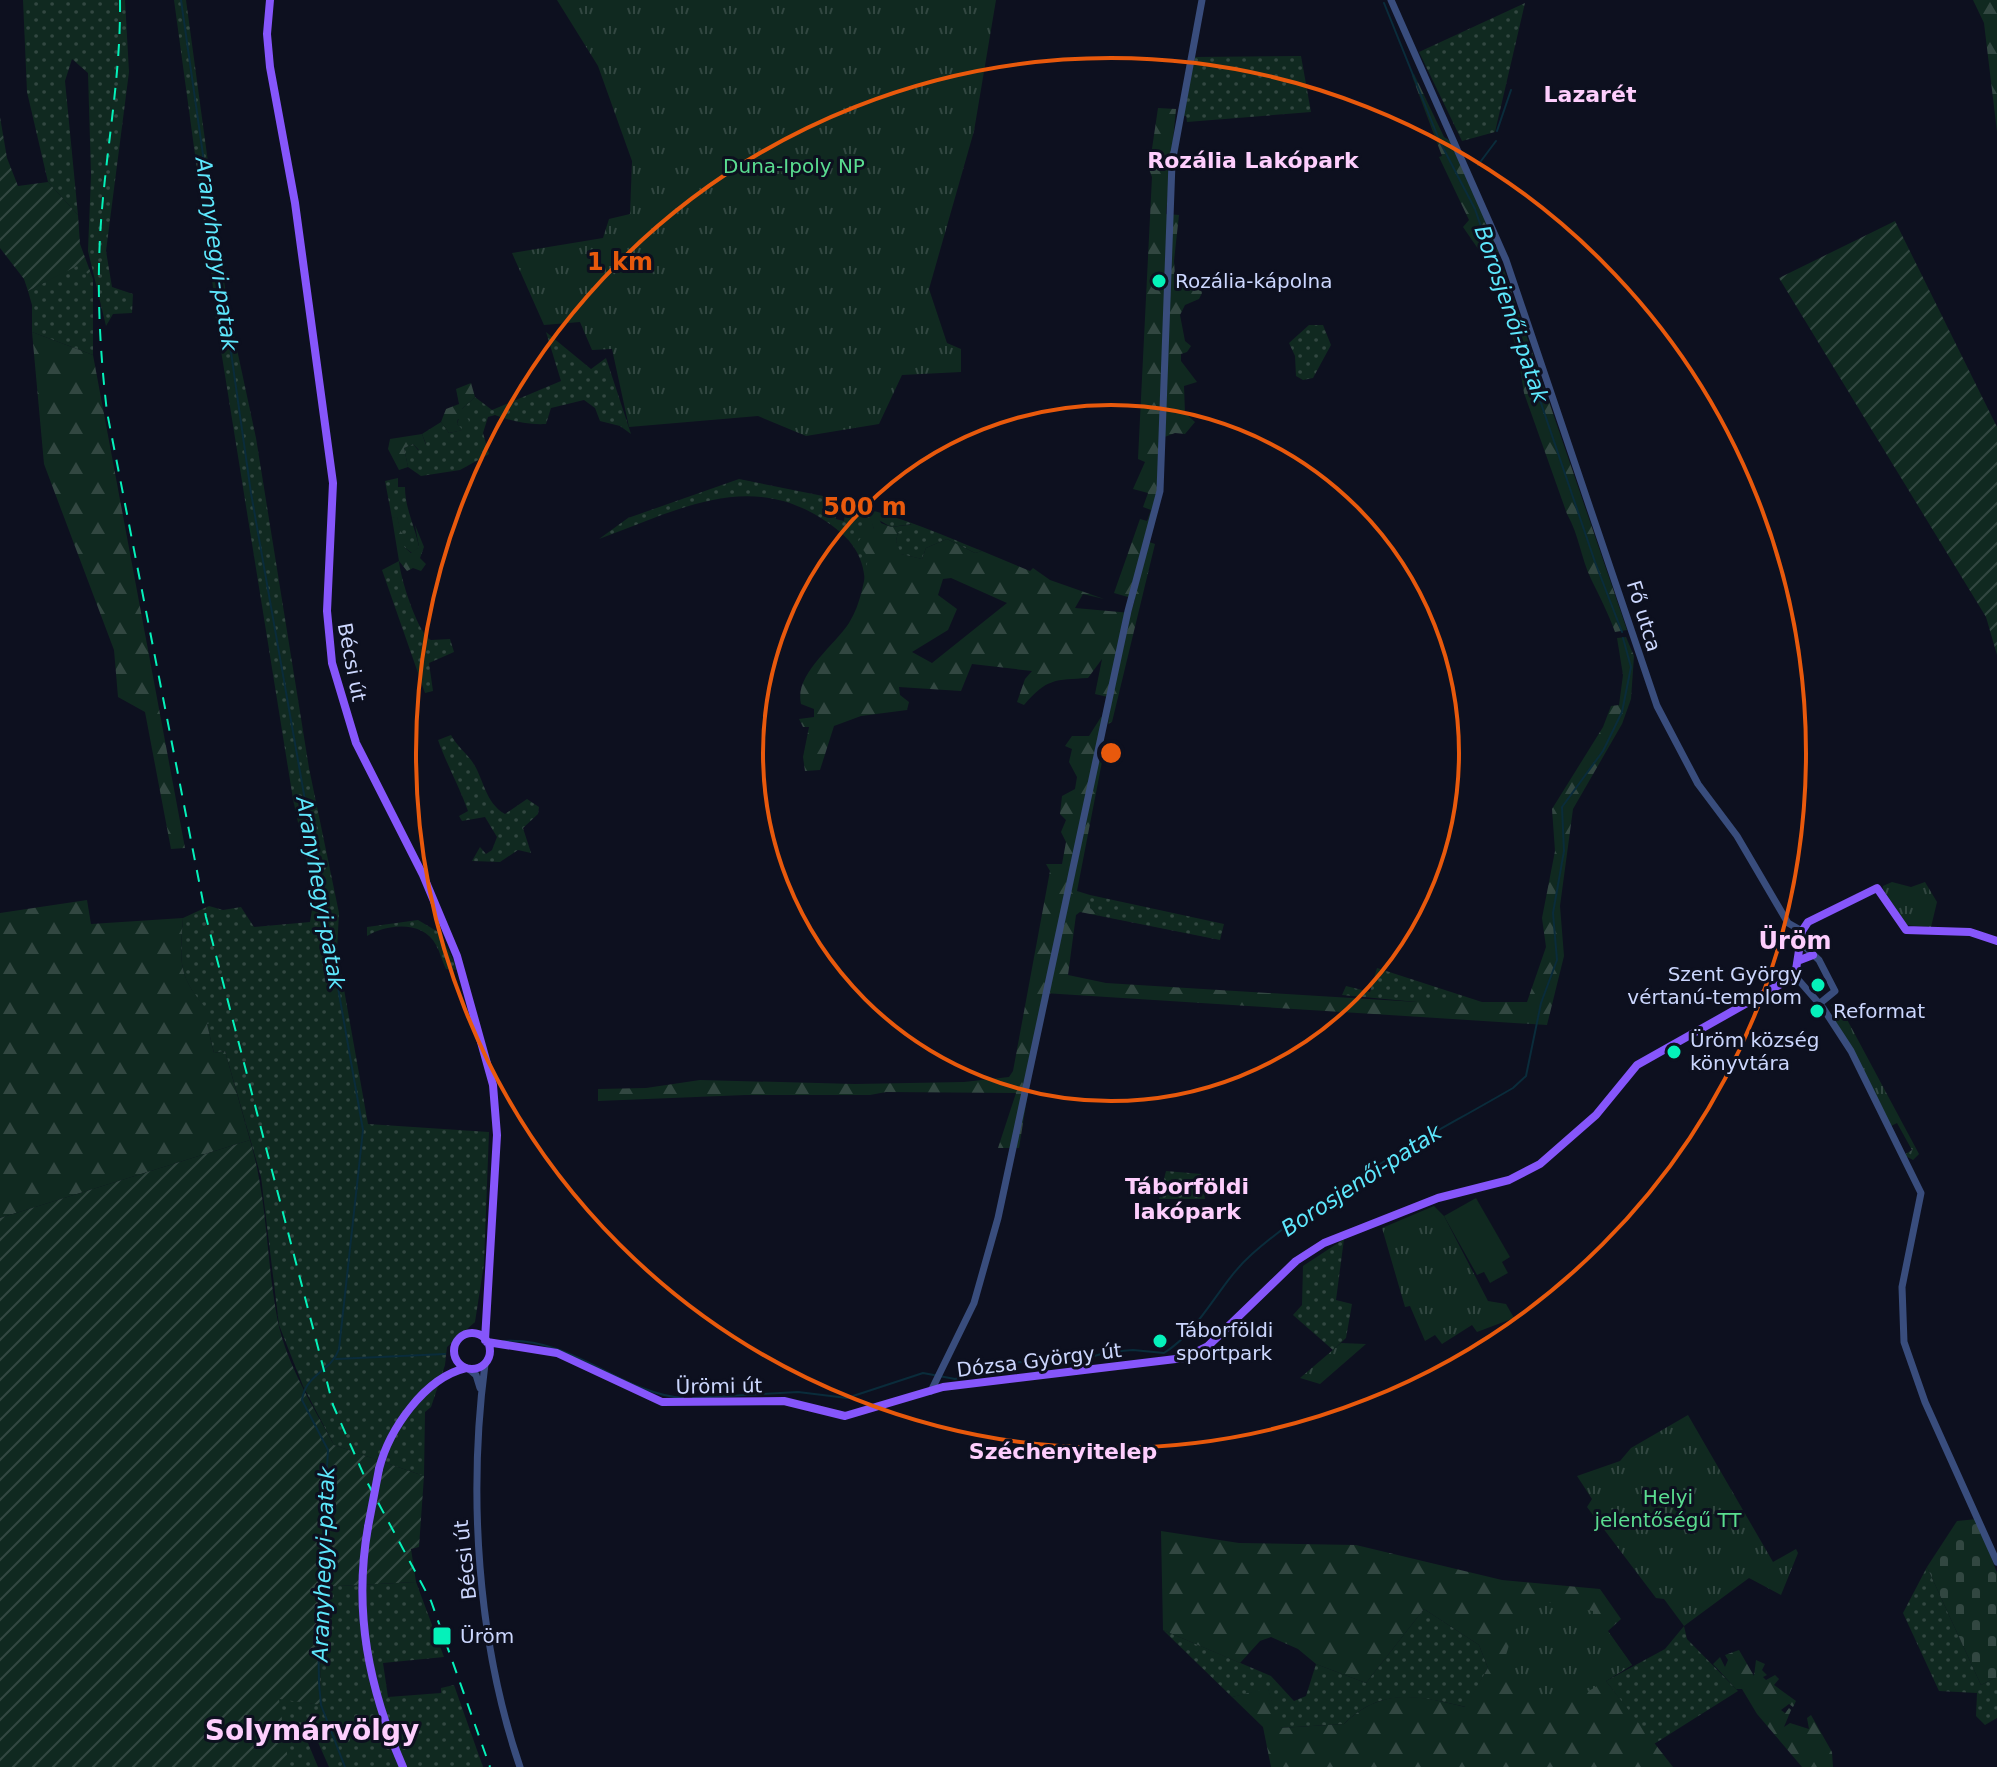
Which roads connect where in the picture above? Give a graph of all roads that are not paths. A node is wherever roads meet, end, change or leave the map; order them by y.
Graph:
1 (270, 0) edge
2 (1202, 0) edge
3 (1391, 0) edge
4 (1802, 931) junction
5 (1997, 941) edge
6 (1802, 944) junction
7 (1813, 955) junction
8 (1800, 960) junction
9 (1795, 976) junction
10 (1819, 1004) junction
11 (485, 1305) junction
12 (470, 1334) junction
13 (486, 1341) junction
14 (515, 1347) junction
15 (455, 1357) junction
16 (486, 1362) junction
17 (467, 1368) junction
18 (442, 1379) junction
19 (931, 1391) junction
20 (482, 1394) junction
21 (1997, 1562) edge
22 (403, 1767) edge
23 (520, 1767) edge

1 - 11 main road, Bécsi út
2 - 19 street
3 - 4 street, Fő utca
4 - 5 main road
4 - 6 main road
6 - 7 street
6 - 8 main road
7 - 8 main road
7 - 10 street
8 - 9 main road
9 - 10 street
9 - 19 main road, Dózsa György út
10 - 21 street
11 - 12 main road, Bécsi út
11 - 13 main road, Bécsi út
12 - 13 main road
12 - 15 main road
13 - 14 main road, Ürömi út
13 - 16 main road
14 - 16 main road
14 - 19 main road, Ürömi út
15 - 17 main road
15 - 18 main road
16 - 17 main road
16 - 20 street, Bécsi út
17 - 18 main road
17 - 20 street
18 - 22 main road, bridge
20 - 23 street, Bécsi út

